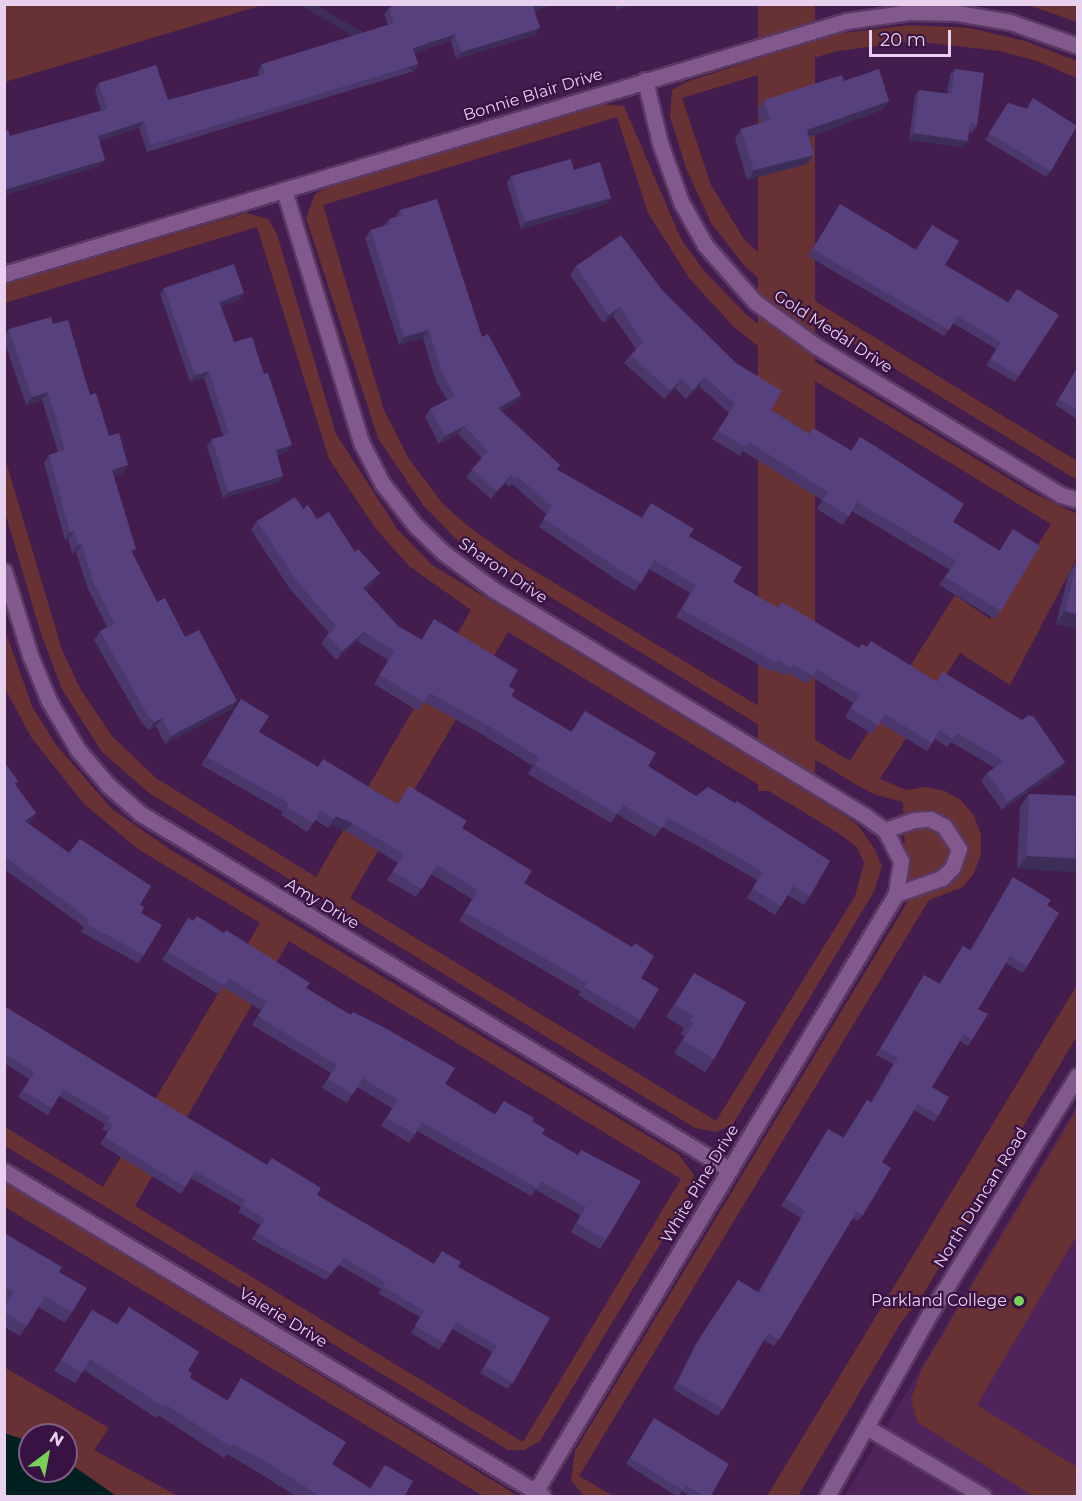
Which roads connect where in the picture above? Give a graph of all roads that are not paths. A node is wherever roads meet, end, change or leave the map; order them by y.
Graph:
1 (1077, 46) edge
2 (645, 80) junction
3 (284, 190) junction
4 (4, 274) edge
5 (1077, 500) edge
6 (4, 571) edge
7 (885, 830) junction
8 (901, 861) joint
9 (896, 894) junction
10 (1077, 1075) edge
11 (730, 1170) junction
12 (4, 1171) edge
13 (866, 1427) junction
14 (539, 1494) edge
15 (827, 1497) edge
16 (983, 1497) edge

1 - 2 street, Bonnie Blair Drive
2 - 3 street, Bonnie Blair Drive
2 - 5 street, Gold Medal Drive
3 - 4 street, Bonnie Blair Drive
3 - 7 street, Sharon Drive
6 - 11 street, Amy Drive
7 - 8 street, Sharon Drive
7 - 9 street
8 - 9 street, White Pine Drive
9 - 11 street, White Pine Drive
10 - 13 street, North Duncan Road
11 - 14 street, White Pine Drive
12 - 14 street, Valerie Drive
13 - 15 street, North Duncan Road
13 - 16 street

